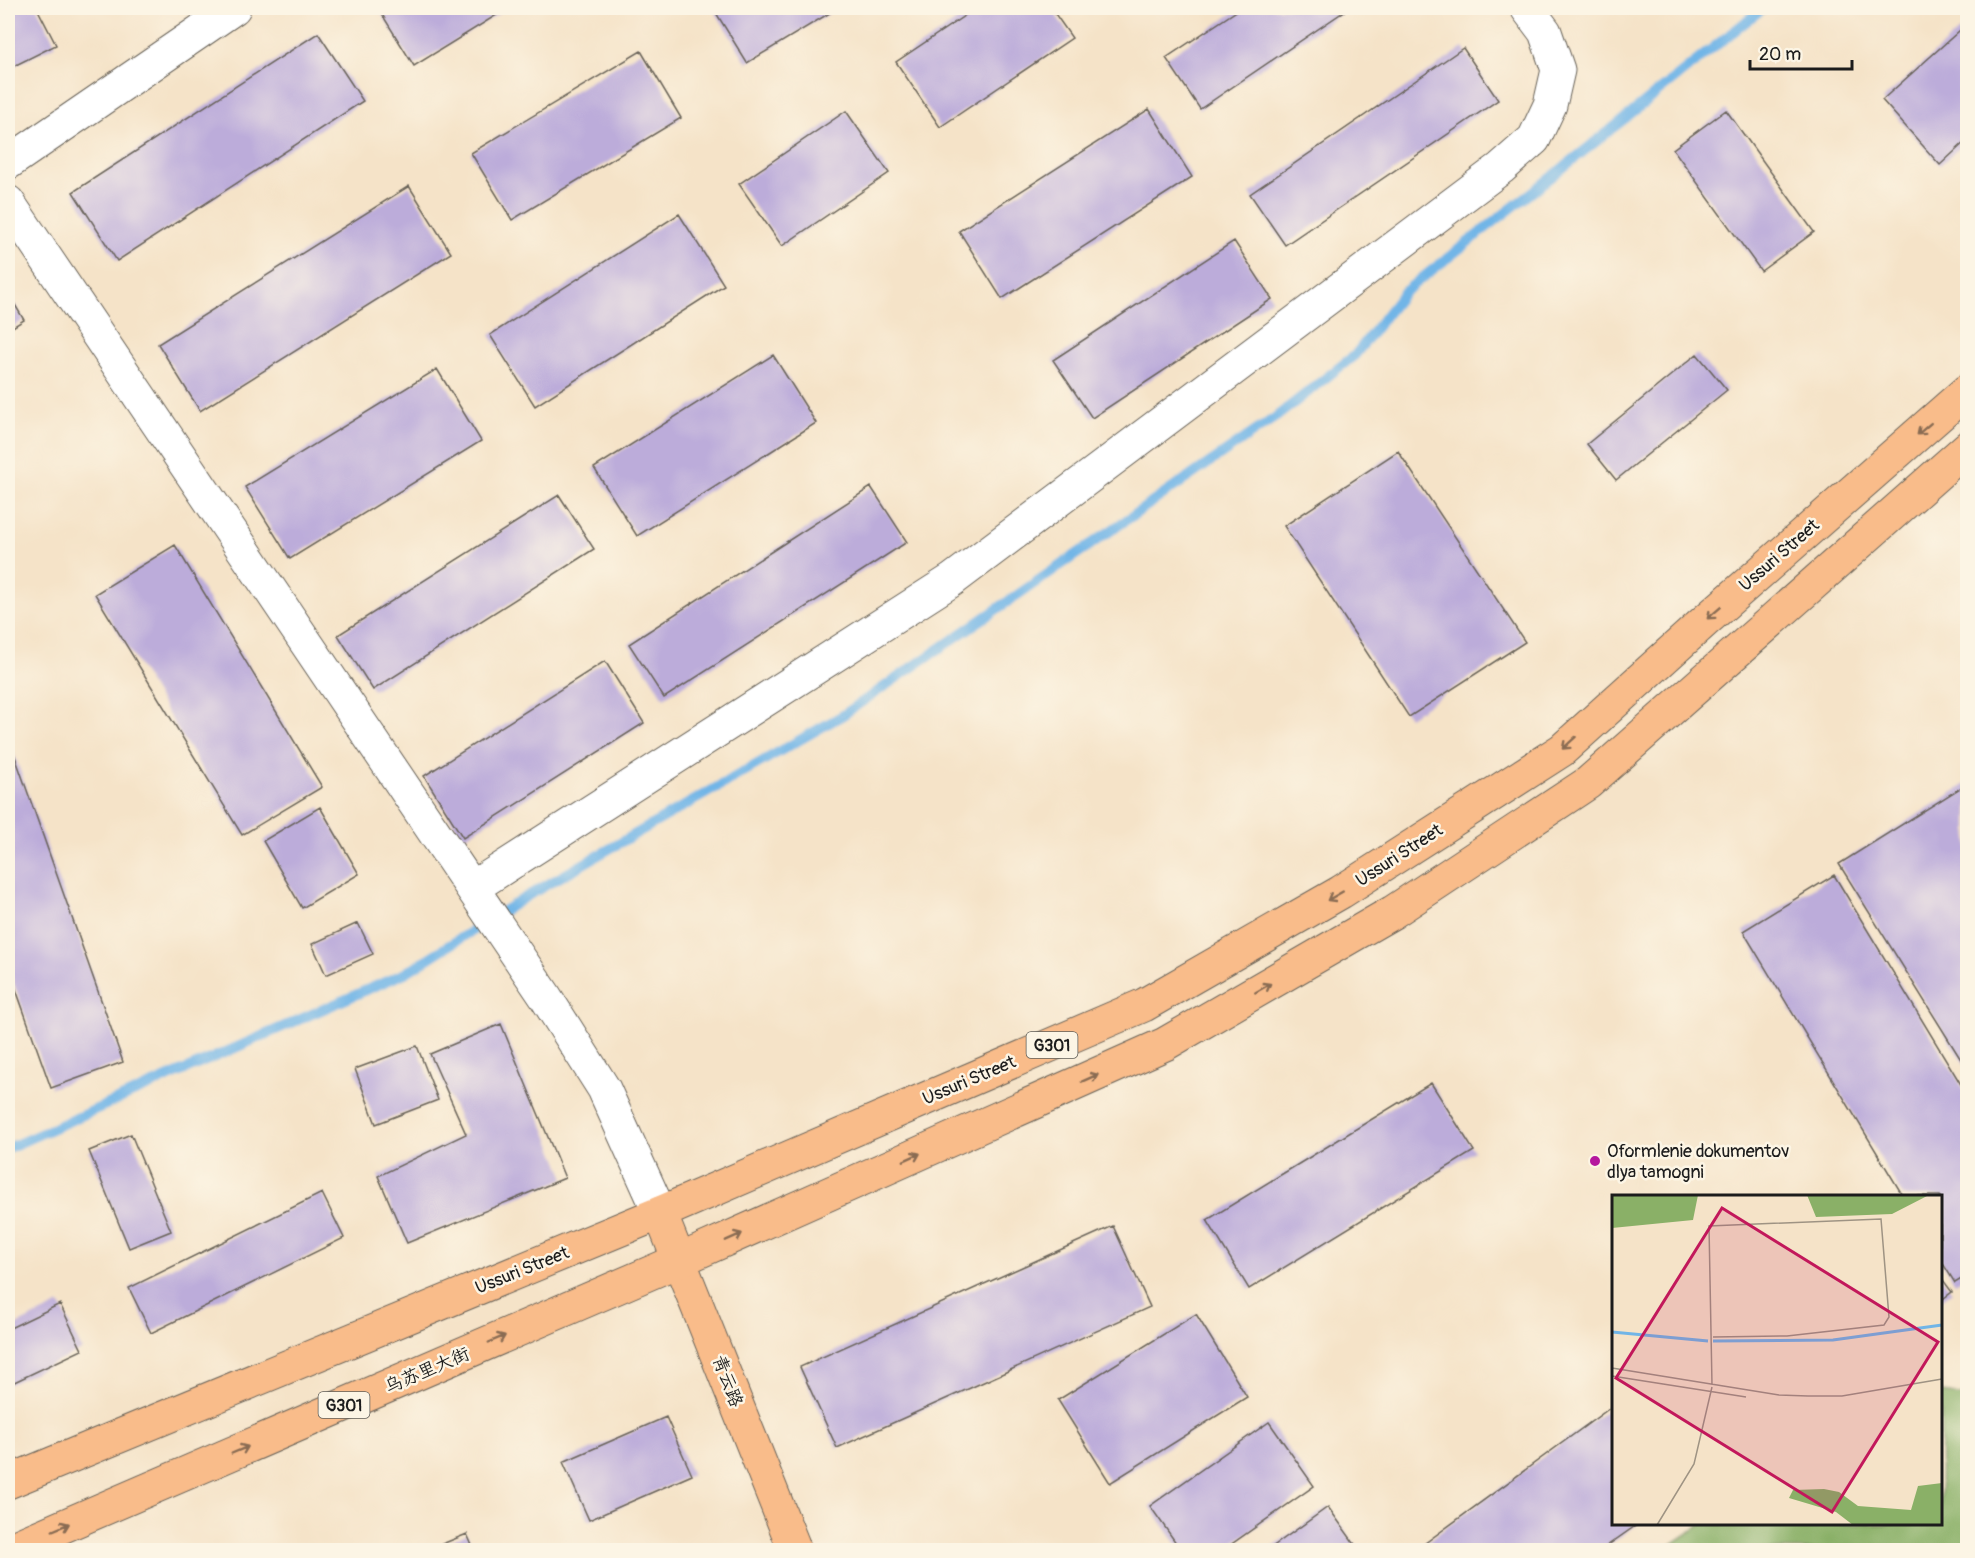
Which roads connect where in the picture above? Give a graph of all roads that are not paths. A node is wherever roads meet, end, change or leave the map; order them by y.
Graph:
1 (234, 8) edge
2 (1527, 8) edge
3 (8, 163) edge
4 (8, 202) edge
5 (1968, 390) edge
6 (1968, 447) edge
7 (471, 888) junction
8 (660, 1213) junction
9 (680, 1260) junction
10 (8, 1482) edge
11 (8, 1550) edge
12 (795, 1551) edge

1 - 3 street
2 - 7 street
4 - 7 street
5 -> 8 main road, Ussuri Street / G301
9 -> 6 main road, G301
7 - 8 street
8 - 9 main road, 青云路
8 - 10 main road, Ussuri Street / G301
11 -> 9 main road, 乌苏里大街 / G301
9 - 12 main road, 青云路

